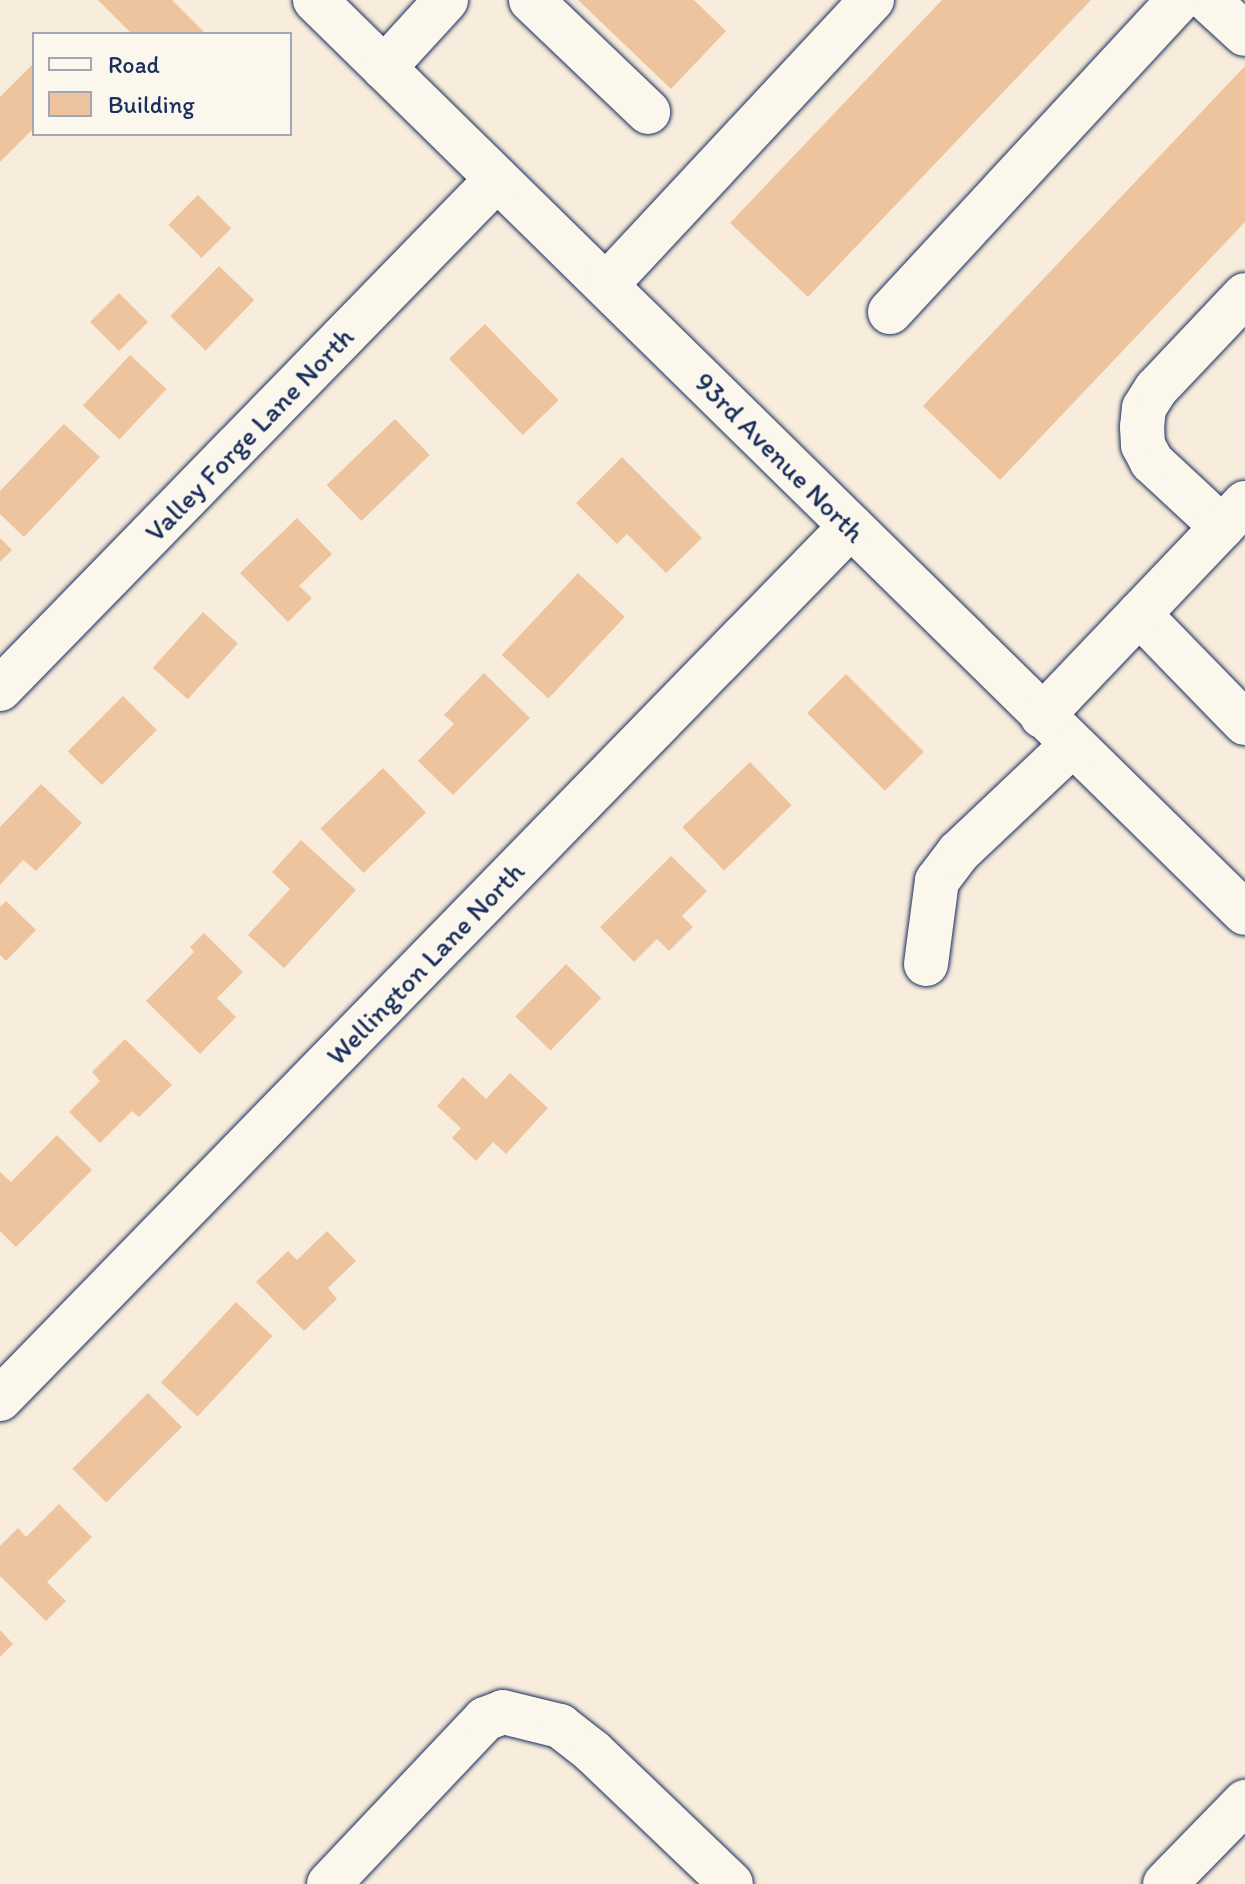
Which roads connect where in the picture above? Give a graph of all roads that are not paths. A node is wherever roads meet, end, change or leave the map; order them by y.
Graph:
1 (315, 0) edge
2 (446, 0) edge
3 (531, 0) edge
4 (872, 0) edge
5 (1179, 0) edge
6 (1208, 0) edge
7 (1245, 34) edge
8 (384, 68) junction
9 (648, 112) dead end
10 (497, 179) junction
11 (606, 285) junction
12 (1245, 295) edge
13 (890, 312) dead end
14 (1234, 515) edge
15 (851, 526) junction
16 (1139, 614) junction
17 (0, 689) edge
18 (1245, 723) edge
19 (1057, 730) junction
20 (1245, 913) edge
21 (926, 964) dead end
22 (0, 1399) edge
23 (1245, 1802) edge
24 (329, 1884) edge
25 (731, 1884) edge
26 (1165, 1884) edge

1 - 8 street, 93rd Avenue North
2 - 8 street
3 - 9 street
4 - 11 street
5 - 13 street
6 - 7 street
8 - 10 street, 93rd Avenue North
10 - 11 street, 93rd Avenue North
10 - 17 street, Valley Forge Lane North
11 - 15 street, 93rd Avenue North
12 - 14 street
14 - 16 street
15 - 19 street, 93rd Avenue North
15 - 22 street, Wellington Lane North
16 - 18 street
16 - 19 street
19 - 20 street, 93rd Avenue North
19 - 21 street
23 - 26 street
24 - 25 street

